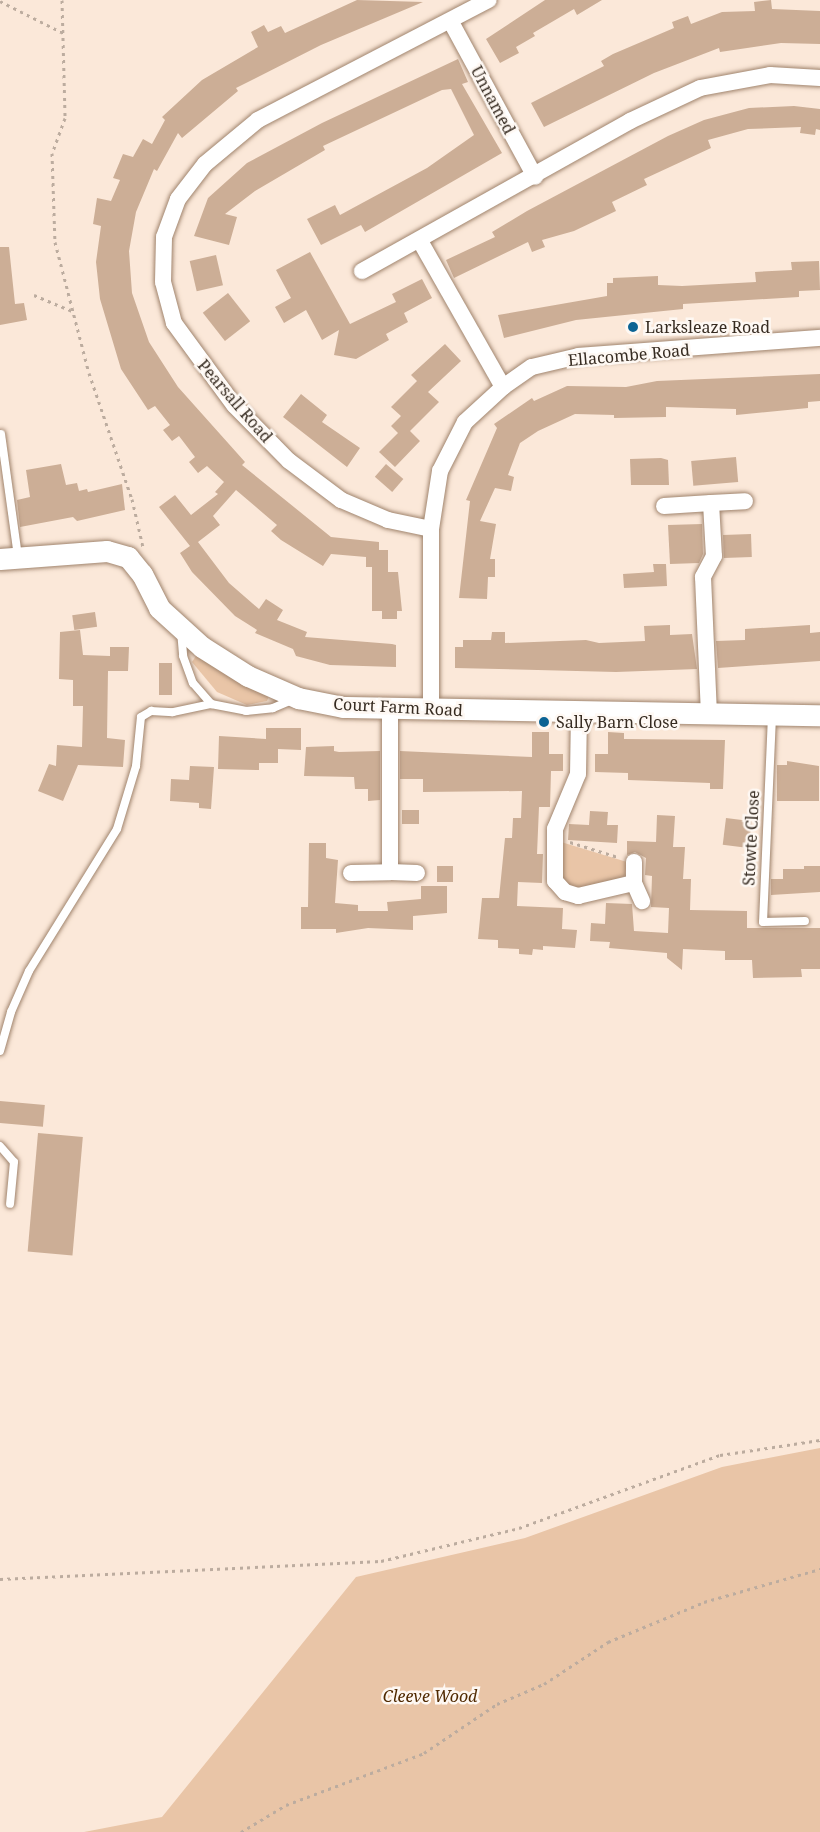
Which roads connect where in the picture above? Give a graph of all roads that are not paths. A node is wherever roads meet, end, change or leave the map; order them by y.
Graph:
1 (489, 0) edge
2 (451, 22) junction
3 (820, 78) edge
4 (535, 177) junction
5 (420, 241) junction
6 (362, 271) dead end
7 (820, 338) edge
8 (503, 387) junction
9 (1, 434) edge
10 (745, 501) dead end
11 (711, 503) junction
12 (664, 506) dead end
13 (431, 529) junction
14 (9, 558) edge
15 (180, 628) junction
16 (298, 698) junction
17 (211, 704) junction
18 (390, 709) junction
19 (431, 710) junction
20 (579, 712) junction
21 (709, 713) junction
22 (772, 714) junction
23 (820, 715) edge
24 (634, 862) road end
25 (390, 872) junction
26 (351, 873) dead end
27 (417, 873) dead end
28 (634, 883) junction
29 (642, 901) dead end
30 (805, 921) dead end
31 (0, 1051) edge
32 (0, 1146) edge
33 (10, 1204) dead end

1 - 2 street, Pearsall Road
2 - 4 street, Unnamed
2 - 13 street, Pearsall Road
3 - 4 street
4 - 5 street
5 - 6 street
5 - 8 street
7 - 8 street, Ellacombe Road
8 - 13 street, Ellacombe Road
9 - 14 lane
10 - 11 street
11 - 12 street
11 - 21 street
13 - 19 street, Ellacombe Road
14 - 15 street, Court Farm Road
15 - 16 street, Court Farm Road
15 - 17 lane
16 - 17 lane
16 - 18 street, Court Farm Road
17 - 31 lane
18 - 19 street, Court Farm Road
18 - 25 street
19 - 20 street, Court Farm Road
20 - 21 street, Court Farm Road
20 - 28 street
21 - 22 street, Court Farm Road
22 - 23 street, Court Farm Road
22 - 30 lane, Stowte Close
24 - 28 street
25 - 26 street
25 - 27 street
28 - 29 street
32 - 33 lane

